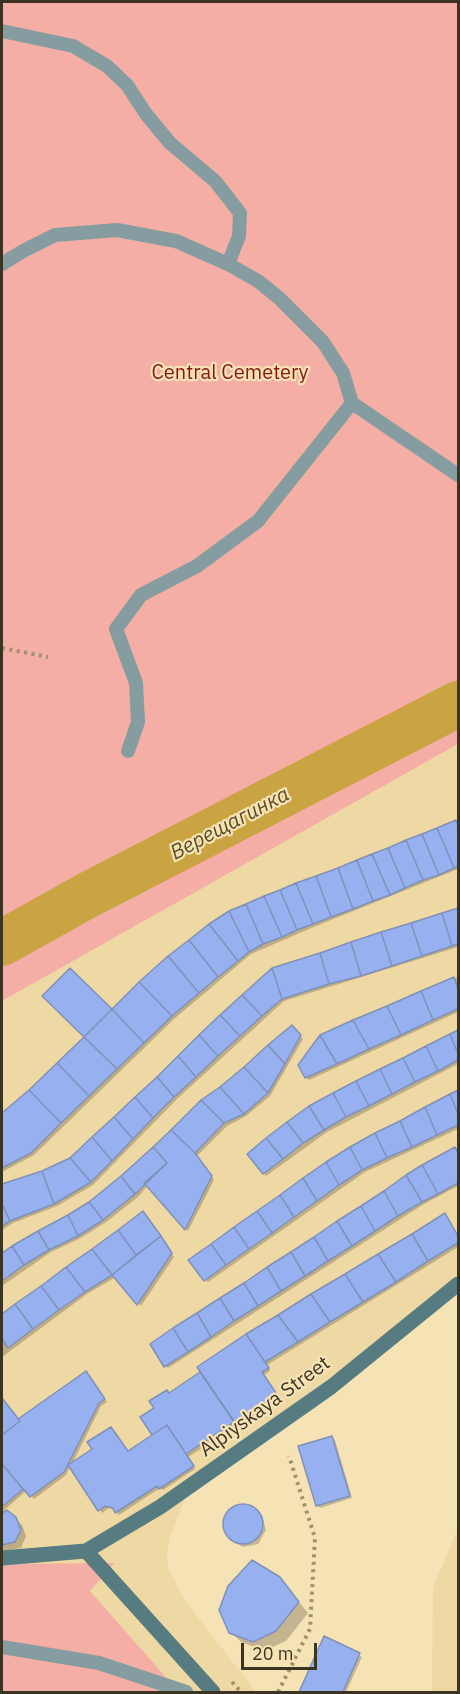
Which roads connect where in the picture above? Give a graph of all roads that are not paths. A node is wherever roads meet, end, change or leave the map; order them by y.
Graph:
1 (2, 31) edge
2 (2, 264) edge
3 (228, 264) junction
4 (352, 403) junction
5 (459, 475) edge
6 (128, 751) dead end
7 (459, 1284) edge
8 (86, 1551) junction
9 (2, 1557) edge
10 (2, 1647) edge
11 (186, 1692) edge
12 (213, 1692) edge

1 - 3 lane
2 - 3 lane
3 - 4 lane
4 - 5 lane
4 - 6 lane
7 - 8 street, Alpiyskaya Street
8 - 9 street
8 - 12 street
10 - 11 lane

